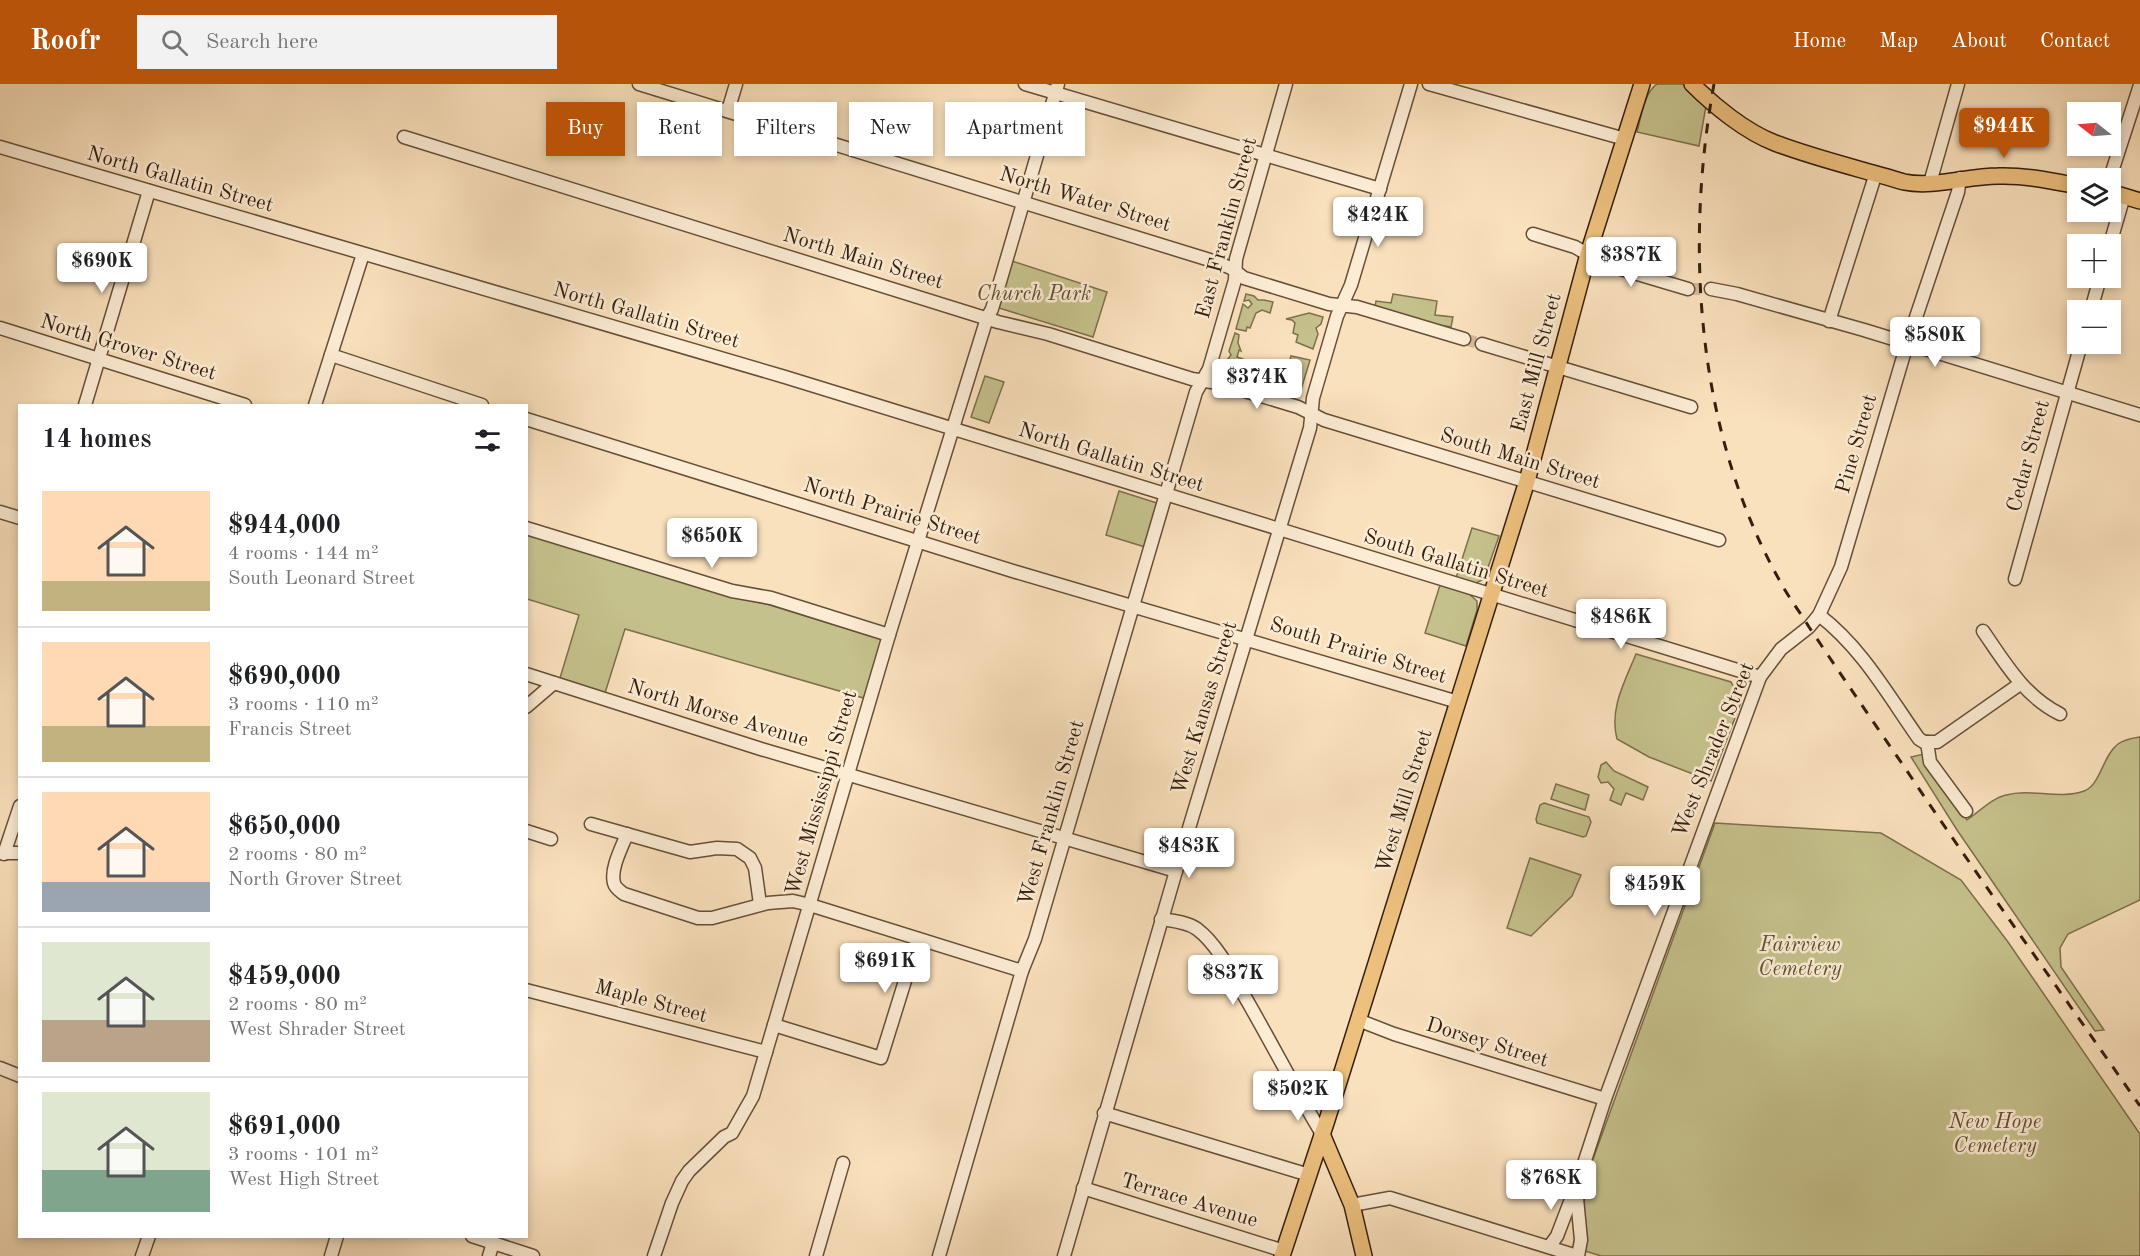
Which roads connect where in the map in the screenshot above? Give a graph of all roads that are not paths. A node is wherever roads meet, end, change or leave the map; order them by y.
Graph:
1 (639, 84) edge
2 (736, 84) edge
3 (1025, 84) edge
4 (1286, 84) edge
5 (1412, 84) edge
6 (1429, 84) edge
7 (1692, 84) edge
8 (1958, 84) edge
9 (2140, 85) edge
10 (1642, 87) edge
11 (1057, 89) edge
12 (728, 111) junction
13 (404, 137) dead end
14 (1625, 139) junction
15 (0, 147) edge
16 (1266, 156) junction
17 (2113, 168) edge
18 (1876, 173) junction
19 (1960, 178) junction
20 (1930, 183) junction
21 (2067, 184) edge
22 (1380, 189) junction
23 (149, 191) junction
24 (2121, 195) edge
25 (1023, 201) junction
26 (2140, 201) edge
27 (1533, 234) dead end
28 (363, 254) junction
29 (1588, 254) junction
30 (1234, 271) junction
31 (1688, 289) tunnel mouth
32 (1711, 289) tunnel mouth
33 (1343, 304) junction
34 (987, 318) junction
35 (1829, 321) junction
36 (0, 328) edge
37 (1464, 339) tunnel mouth
38 (1482, 344) tunnel mouth
39 (1907, 344) junction
40 (2078, 354) edge
41 (331, 355) junction
42 (98, 359) junction
43 (1558, 366) junction
44 (1202, 381) junction
45 (2067, 392) junction
46 (85, 404) edge
47 (242, 404) edge
48 (315, 404) edge
49 (479, 404) edge
50 (1691, 407) dead end
51 (1311, 414) junction
52 (2140, 415) edge
53 (528, 420) edge
54 (953, 429) junction
55 (1527, 481) junction
56 (1167, 495) junction
57 (0, 512) edge
58 (18, 517) edge
59 (528, 529) edge
60 (1279, 530) junction
61 (1719, 540) dead end
62 (918, 541) junction
63 (2015, 579) dead end
64 (1491, 595) junction
65 (1134, 606) junction
66 (1819, 615) junction
67 (1983, 631) dead end
68 (890, 635) junction
69 (1246, 638) junction
70 (528, 675) edge
71 (1760, 678) junction
72 (554, 683) junction
73 (2020, 684) junction
74 (1458, 702) junction
75 (528, 705) edge
76 (2060, 714) dead end
77 (1927, 742) junction
78 (848, 775) junction
79 (18, 811) edge
80 (1966, 811) dead end
81 (591, 824) dead end
82 (528, 832) edge
83 (627, 834) junction
84 (1065, 838) junction
85 (551, 839) dead end
86 (2, 853) edge
87 (18, 853) edge
88 (1176, 871) junction
89 (760, 904) junction
90 (810, 904) junction
91 (1161, 919) junction
92 (918, 939) junction
93 (1022, 971) junction
94 (528, 991) edge
95 (1358, 1020) junction
96 (774, 1025) junction
97 (766, 1053) junction
98 (0, 1068) edge
99 (18, 1075) edge
100 (1605, 1100) junction
101 (1104, 1113) junction
102 (1322, 1134) junction
103 (843, 1163) dead end
104 (1309, 1175) junction
105 (1083, 1188) junction
106 (1576, 1188) junction
107 (1352, 1205) junction
108 (147, 1238) edge
109 (336, 1238) edge
110 (478, 1238) edge
111 (493, 1243) junction
112 (1549, 1248) junction
113 (1283, 1253) edge
114 (142, 1256) edge
115 (331, 1256) edge
116 (489, 1256) edge
117 (533, 1256) edge
118 (654, 1256) edge
119 (816, 1256) edge
120 (939, 1256) edge
121 (1064, 1256) edge
122 (1364, 1256) edge
123 (1577, 1256) edge

1 - 12 street, North Water Street
2 - 12 street
3 - 11 street
4 - 16 street, East Franklin Street
5 - 22 street, West Kansas Street
6 - 14 street
7 - 18 main road
8 - 20 street
9 - 17 street
10 - 14 main road, East Mill Street
11 - 16 street
11 - 25 street, West Mississippi Street
12 - 25 street, North Water Street
13 - 34 street, North Main Street
14 - 29 main road, East Mill Street
15 - 23 street, North Gallatin Street
16 - 22 street
16 - 30 street, East Franklin Street
18 - 20 main road
18 - 35 street
19 - 20 main road
19 - 21 main road
19 - 39 street, Pine Street
22 - 33 street, West Kansas Street
23 - 28 street, North Gallatin Street
23 - 42 street
24 - 26 main road
25 - 30 street, North Water Street
25 - 34 street, West Mississippi Street
27 - 29 street
28 - 41 street
28 - 54 street, North Gallatin Street
29 - 31 street
29 - 43 main road, East Mill Street
30 - 33 street, North Water Street
30 - 44 street, East Franklin Street
32 - 35 street
33 - 37 street, North Water Street
33 - 51 street, West Kansas Street
34 - 44 street, North Main Street
34 - 54 street, West Mississippi Street
35 - 39 street
36 - 42 street, North Grover Street
38 - 43 street
39 - 45 street
39 - 66 street, Pine Street
40 - 45 street, Cedar Street
41 - 48 street
41 - 49 street
42 - 46 street
42 - 47 street, North Grover Street
43 - 50 street
43 - 55 main road, East Mill Street
44 - 51 street, North Main Street
44 - 56 street, West Franklin Street
45 - 52 street
45 - 63 street, Cedar Street
51 - 55 street, South Main Street
51 - 60 street, West Kansas Street
53 - 62 street, North Prairie Street
54 - 56 street, North Gallatin Street
54 - 62 street, West Mississippi Street
55 - 61 street, South Main Street
55 - 64 main road, West Mill Street
56 - 60 street, North Gallatin Street
56 - 65 street, West Franklin Street
57 - 58 street
59 - 68 street
60 - 64 street, South Gallatin Street
60 - 69 street, West Kansas Street
62 - 65 street, North Prairie Street
62 - 68 street, West Mississippi Street
64 - 71 street, South Gallatin Street
64 - 74 main road, West Mill Street
65 - 69 street, North Prairie Street
65 - 84 street, West Franklin Street
66 - 71 street, West Shrader Street
66 - 77 street
67 - 73 street
68 - 78 street, West Mississippi Street
69 - 74 street, South Prairie Street
69 - 88 street, West Kansas Street
70 - 72 street, North Morse Avenue
71 - 100 street, West Shrader Street
72 - 75 street
72 - 78 street, North Morse Avenue
73 - 76 street
73 - 77 street
74 - 95 main road, West Mill Street
77 - 80 street
78 - 84 street, North Morse Avenue
78 - 90 street, West Mississippi Street
79 - 86 street
81 - 83 street
82 - 85 street
83 - 89 street
83 - 89 street
84 - 88 street, North Morse Avenue
84 - 93 street, West Franklin Street
86 - 87 street
88 - 91 street, West Kansas Street
89 - 90 street
90 - 92 street
90 - 96 street, West Mississippi Street
91 - 101 street, West Kansas Street
91 - 102 street
92 - 93 street
92 - 96 street
93 - 120 street, West Franklin Street
94 - 97 street, Maple Street
95 - 100 street, Dorsey Street
95 - 102 main road, West Mill Street
96 - 97 street, West Mississippi Street
97 - 118 street, West Mississippi Street
98 - 99 street
100 - 106 street, West Shrader Street
101 - 104 street
101 - 105 street, West Kansas Street
102 - 104 main road, West Mill Street
102 - 107 main road
103 - 119 street
104 - 113 main road, West Mill Street
105 - 113 street, Terrace Avenue
105 - 121 street, West Kansas Street
106 - 112 street, West Shrader Street
106 - 123 street, West Shrader Street
107 - 112 street
107 - 122 main road
108 - 114 street
109 - 115 street
110 - 111 street
111 - 116 street
111 - 117 street
112 - 123 street

